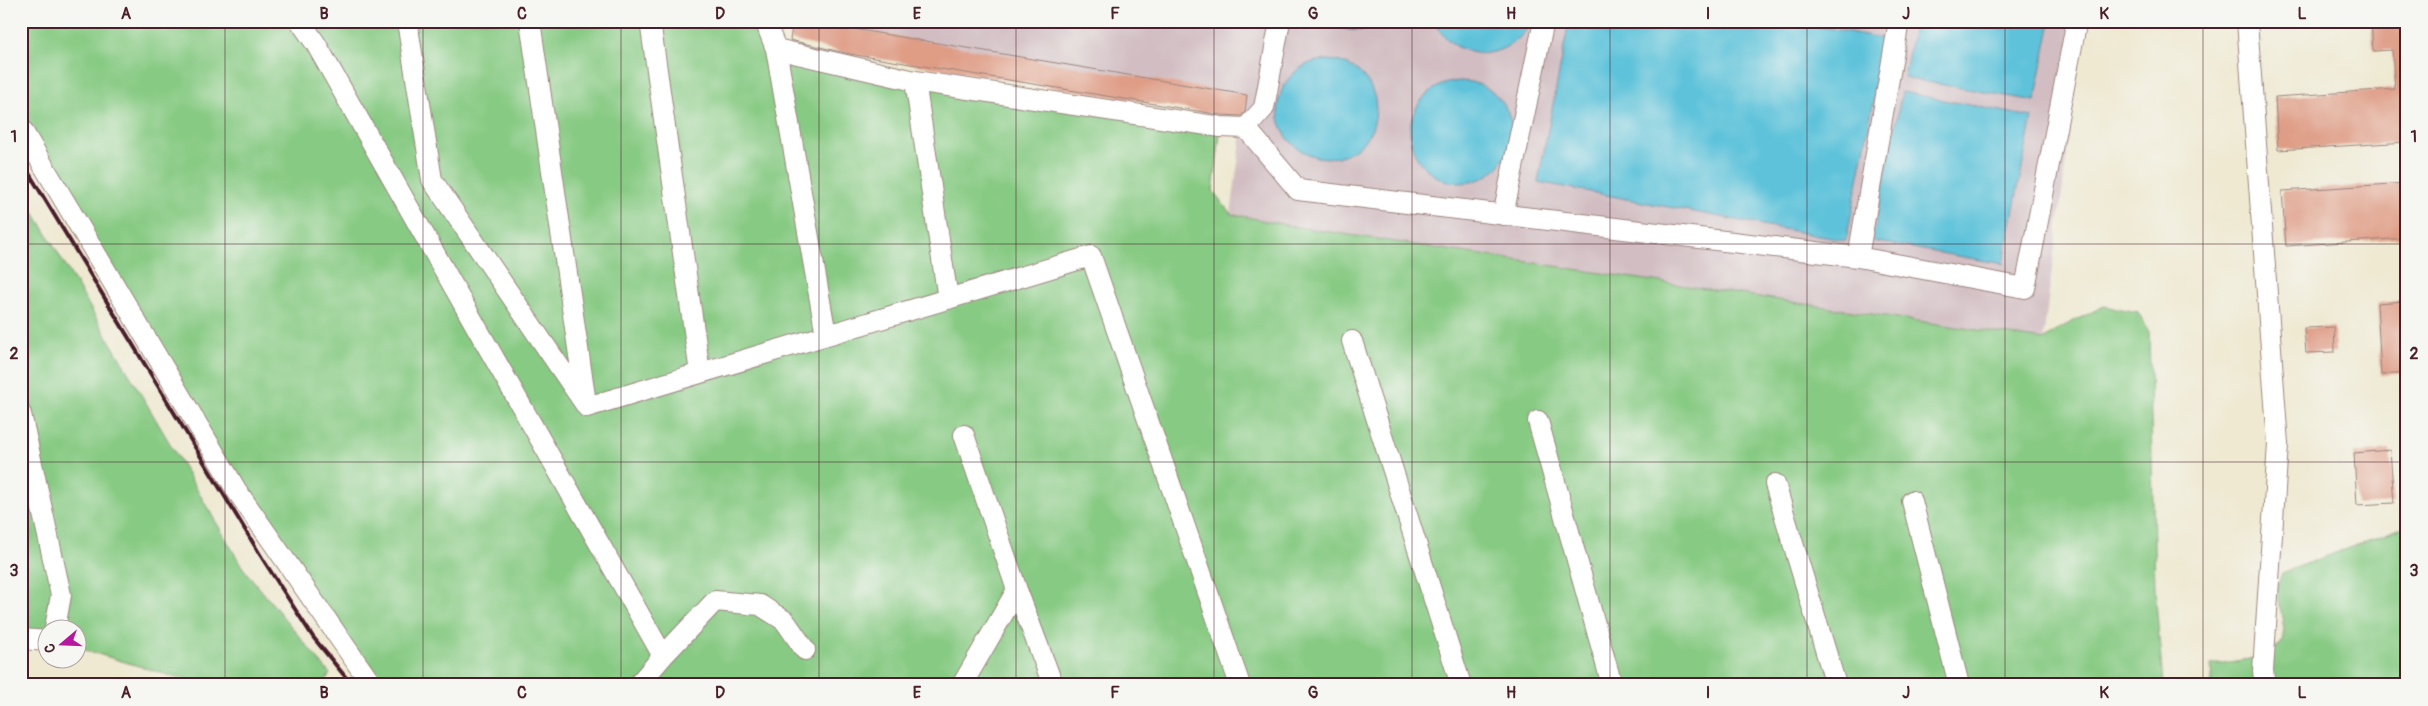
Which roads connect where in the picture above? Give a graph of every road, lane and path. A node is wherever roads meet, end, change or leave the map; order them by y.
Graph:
1 (300, 21) edge
2 (407, 21) edge
3 (530, 21) edge
4 (650, 21) edge
5 (765, 21) edge
6 (1280, 21) edge
7 (1544, 21) edge
8 (1899, 21) edge
9 (2074, 21) edge
10 (2247, 21) edge
11 (776, 49) junction
12 (915, 81) junction
13 (21, 128) edge
14 (1246, 128) junction
15 (1503, 215) junction
16 (1858, 257) junction
17 (948, 299) junction
18 (826, 335) junction
19 (1352, 341) dead end
20 (700, 373) junction
21 (586, 407) junction
22 (21, 414) edge
23 (1538, 420) dead end
24 (964, 435) dead end
25 (1775, 484) dead end
26 (1912, 501) dead end
27 (1017, 590) junction
28 (57, 618) edge
29 (21, 639) edge
30 (38, 640) edge
31 (805, 650) dead end
32 (663, 656) junction
33 (372, 685) edge
34 (638, 685) edge
35 (962, 685) edge
36 (1053, 685) edge
37 (1240, 685) edge
38 (1461, 685) edge
39 (1612, 685) edge
40 (1836, 685) edge
41 (1959, 685) edge
42 (2265, 685) edge

1 - 32 street
2 - 21 street
3 - 21 street
4 - 20 street
5 - 11 street
6 - 14 street
7 - 15 street
8 - 16 street
9 - 16 street
10 - 42 street
11 - 12 street
11 - 18 street
12 - 14 street
12 - 17 street
13 - 33 street
14 - 15 street
15 - 16 street
17 - 18 street
17 - 37 street
18 - 20 street
19 - 38 street
20 - 21 street
22 - 28 street
23 - 39 street
24 - 27 street
25 - 40 street
26 - 41 street
27 - 35 street
27 - 36 street
29 - 30 street
31 - 32 street
32 - 34 street

